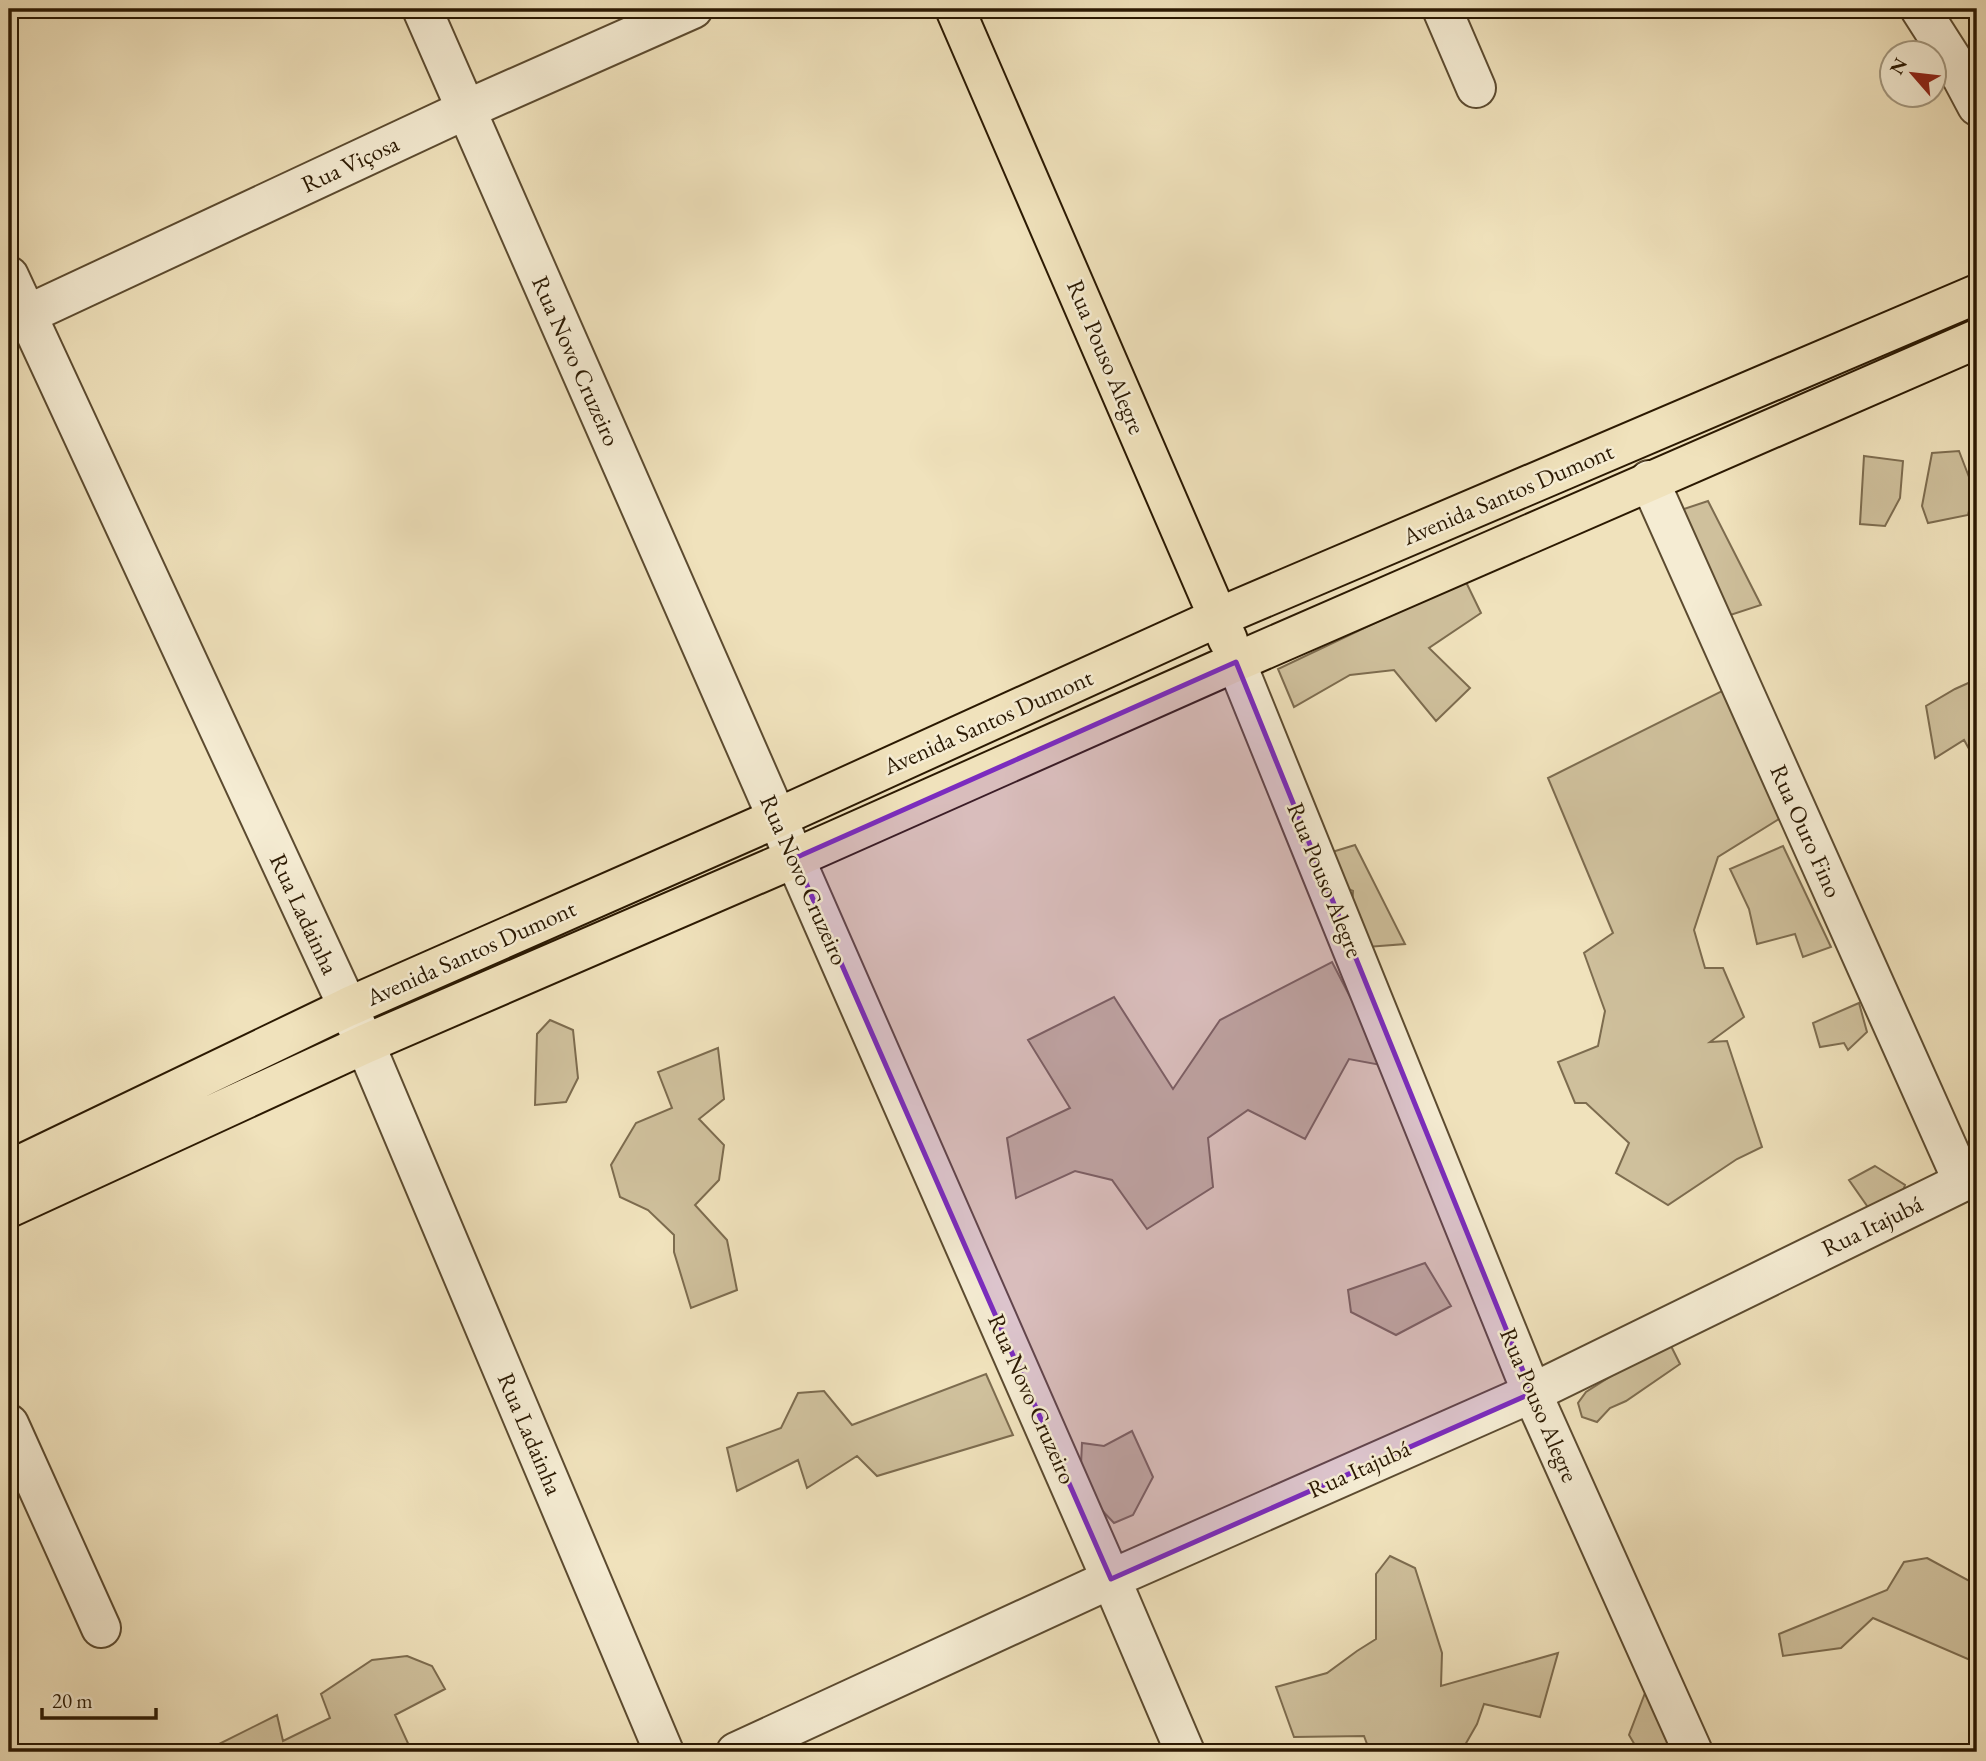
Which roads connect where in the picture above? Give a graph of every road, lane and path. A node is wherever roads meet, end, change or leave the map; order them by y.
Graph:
1 (422, 9) edge
2 (693, 9) edge
3 (955, 9) edge
4 (1443, 9) edge
5 (1920, 9) edge
6 (1476, 88) dead end
7 (1977, 106) edge
8 (465, 110) junction
9 (9, 276) edge
10 (1977, 294) edge
11 (17, 320) edge
12 (1977, 339) edge
13 (1649, 480) junction
14 (1219, 617) junction
15 (1236, 662) junction
16 (777, 818) junction
17 (795, 858) junction
18 (348, 1007) junction
19 (365, 1044) junction
20 (9, 1170) edge
21 (1970, 1179) edge
22 (9, 1208) edge
23 (1532, 1393) junction
24 (9, 1424) edge
25 (1111, 1579) junction
26 (101, 1628) dead end
27 (664, 1752) edge
28 (736, 1752) edge
29 (1185, 1752) edge
30 (1693, 1752) edge

1 - 8 street, Rua Novo Cruzeiro
2 - 8 street, Rua Viçosa
3 - 14 main road, Rua Pouso Alegre
4 - 6 street
5 - 7 street
8 - 11 street, Rua Viçosa
8 - 16 street, Rua Novo Cruzeiro
9 - 11 street, Rua Ladainha
10 - 14 main road, Avenida Santos Dumont
11 - 18 street, Rua Ladainha
12 - 13 main road, Avenida Santos Dumont
13 - 15 main road, Avenida Santos Dumont
13 - 21 street, Rua Ouro Fino
14 - 15 main road, Rua Pouso Alegre
14 - 16 main road, Avenida Santos Dumont
15 - 17 main road, Avenida Santos Dumont
15 - 23 street, Rua Pouso Alegre
16 - 17 street, Rua Novo Cruzeiro
16 - 18 main road, Avenida Santos Dumont
17 - 19 main road, Avenida Santos Dumont
17 - 25 street, Rua Novo Cruzeiro
18 - 19 street, Rua Ladainha
18 - 20 main road, Avenida Santos Dumont
19 - 22 main road, Avenida Santos Dumont
19 - 27 street, Rua Ladainha
21 - 23 street, Rua Itajubá
23 - 25 street, Rua Itajubá
23 - 30 street, Rua Pouso Alegre
24 - 26 street
25 - 28 street, Rua Itajubá
25 - 29 street, Rua Novo Cruzeiro

